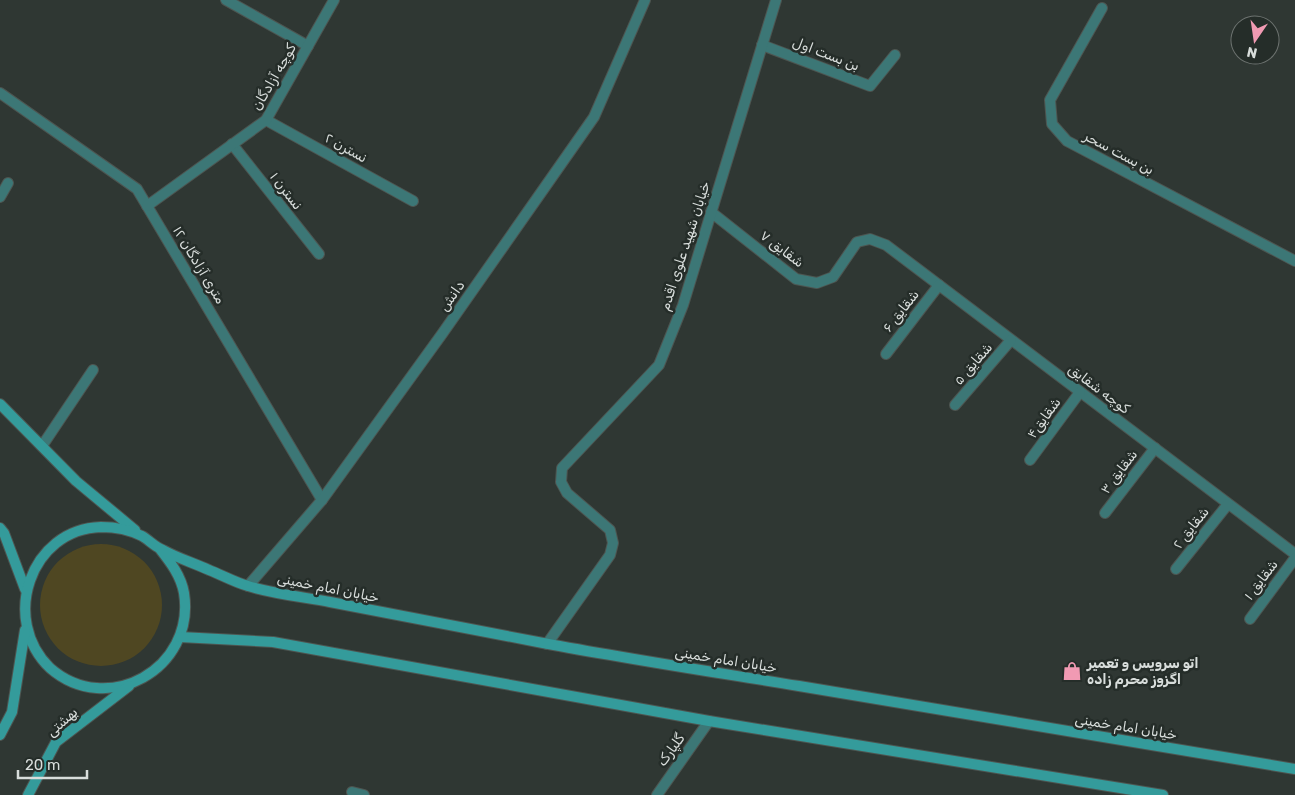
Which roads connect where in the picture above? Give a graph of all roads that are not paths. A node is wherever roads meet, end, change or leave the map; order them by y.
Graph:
1 (226, 0) edge
2 (334, 0) edge
3 (645, 0) edge
4 (776, 0) edge
5 (1102, 8) dead end
6 (762, 44) junction
7 (308, 46) junction
8 (895, 55) dead end
9 (0, 93) edge
10 (266, 120) junction
11 (232, 144) junction
12 (8, 183) dead end
13 (0, 197) edge
14 (413, 201) dead end
15 (147, 206) junction
16 (711, 212) junction
17 (886, 245) joint
18 (319, 254) dead end
19 (1295, 261) edge
20 (939, 285) junction
21 (1011, 340) junction
22 (886, 354) dead end
23 (93, 370) dead end
24 (1080, 392) junction
25 (0, 404) edge
26 (955, 405) dead end
27 (42, 446) junction
28 (1155, 448) junction
29 (1030, 460) dead end
30 (322, 500) junction
31 (1228, 504) junction
32 (1105, 513) dead end
33 (0, 528) edge
34 (141, 536) junction
35 (160, 549) junction
36 (1295, 556) edge
37 (1176, 570) dead end
38 (248, 586) junction
39 (25, 589) junction
40 (1250, 618) dead end
41 (26, 629) junction
42 (180, 637) junction
43 (547, 644) junction
44 (130, 684) junction
45 (709, 721) junction
46 (0, 735) edge
47 (1295, 769) edge
48 (352, 792) dead end
49 (28, 795) edge
50 (364, 795) edge
51 (657, 795) edge
52 (1163, 795) edge

1 - 7 street
2 - 7 street, کوچه آزادگان
3 - 30 street, دانش
4 - 6 street, خیابان شهید علوی اقدم
5 - 19 street, بن بست سحر
6 - 8 street, بن بست اول
6 - 16 street, خیابان شهید علوی اقدم
7 - 10 street, کوچه آزادگان
9 - 15 street, ۱۲ متری آزادگان
10 - 11 street, کوچه آزادگان
10 - 14 street, نسترن ۲
11 - 15 street, کوچه آزادگان
11 - 18 street, نسترن ۱
12 - 13 street
15 - 30 street, ۱۲ متری آزادگان
16 - 17 street, شقایق ۷
16 - 43 street, خیابان شهید علوی اقدم
17 - 20 street, کوچه شقایق
20 - 21 street, کوچه شقایق
20 - 22 street, شقایق ۶
21 - 24 street, کوچه شقایق
21 - 26 street, شقایق ۵
23 - 27 street
24 - 28 street, کوچه شقایق
24 - 29 street, شقایق۴
25 - 27 main road
27 - 34 main road
28 - 31 street, کوچه شقایق
28 - 32 street, شقایق ۳
30 - 38 street, دانش
31 - 36 street, کوچه شقایق
31 - 37 street, شقایق ۲
33 - 39 main road
34 - 35 main road
34 - 39 main road
35 - 38 main road, خیابان امام خمینی
35 - 42 main road
36 - 40 street, شقایق ۱
38 - 43 main road, خیابان امام خمینی
39 - 41 main road
41 - 44 main road
41 - 46 main road
42 - 44 main road
42 - 45 main road
43 - 47 main road, خیابان امام خمینی
44 - 49 main road, بهشتی
45 - 51 street, گلپارک
45 - 52 main road
48 - 50 street

